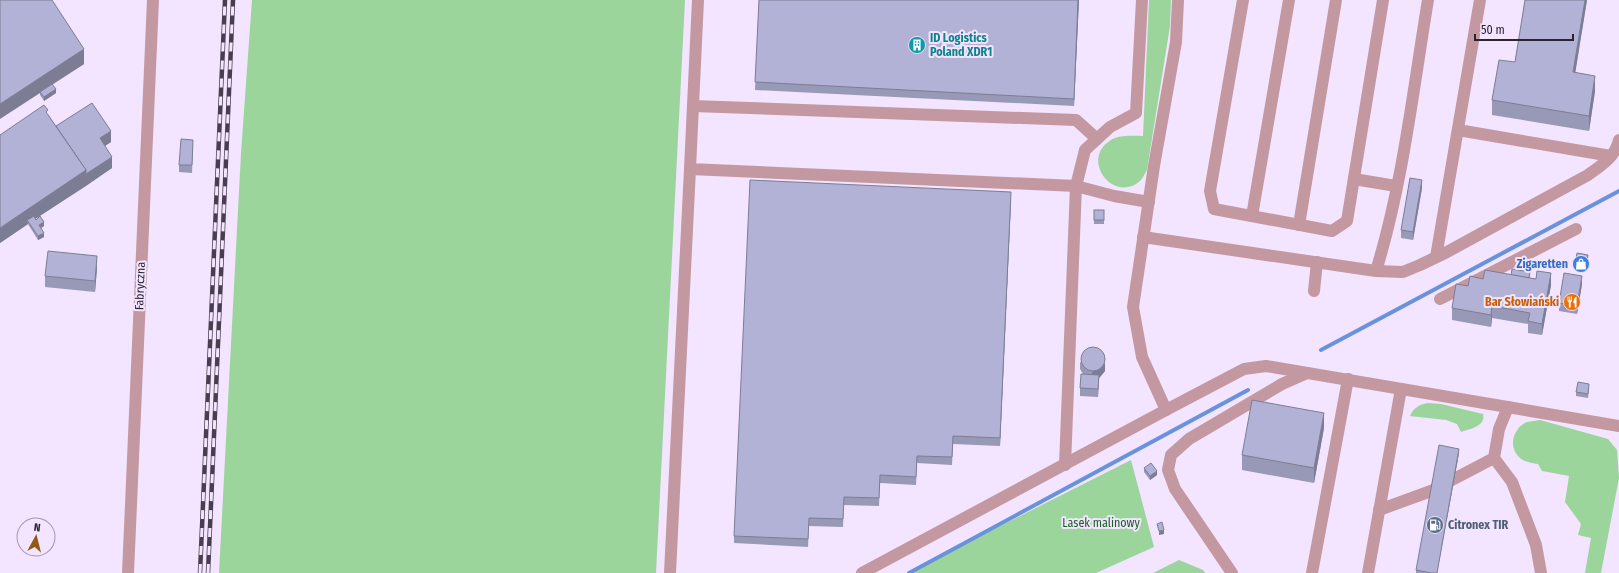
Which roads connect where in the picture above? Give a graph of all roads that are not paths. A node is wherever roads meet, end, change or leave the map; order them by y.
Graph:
1 (153, 0) edge
2 (698, 0) edge
3 (1142, 0) edge
4 (1178, 0) edge
5 (1243, 0) edge
6 (1289, 0) edge
7 (1336, 0) edge
8 (1383, 0) edge
9 (1428, 0) edge
10 (1480, 0) edge
11 (693, 106) junction
12 (1458, 130) junction
13 (1097, 139) junction
14 (1619, 140) edge
15 (1611, 156) junction
16 (690, 169) junction
17 (1354, 179) junction
18 (1076, 186) junction
19 (1396, 186) junction
20 (1149, 202) junction
21 (1252, 216) junction
22 (1299, 225) junction
23 (1576, 229) dead end
24 (1143, 237) junction
25 (1436, 257) junction
26 (1317, 262) junction
27 (1376, 271) junction
28 (1314, 291) dead end
29 (1440, 300) dead end
30 (1307, 373) junction
31 (1348, 379) junction
32 (1401, 389) junction
33 (1508, 407) junction
34 (1166, 410) junction
35 (1619, 426) edge
36 (1494, 458) junction
37 (1065, 465) junction
38 (1379, 510) junction
39 (128, 573) edge
40 (670, 573) edge
41 (862, 573) edge
42 (1232, 573) edge
43 (1312, 573) edge
44 (1368, 573) edge
45 (1541, 573) edge

1 - 39 street, Fabryczna
2 - 11 street
3 - 13 street
4 - 20 street
5 - 21 street
6 - 21 street
7 - 22 street
8 - 17 street
9 - 19 street
10 - 12 street
11 - 13 street
11 - 16 street
12 - 15 street
12 - 25 street
13 - 18 street
14 - 15 street
15 - 25 street
16 - 18 street
16 - 40 street
17 - 19 street
17 - 22 street
18 - 20 street
18 - 37 street
19 - 27 street
20 - 24 street
21 - 22 street
23 - 29 street
24 - 26 street
24 - 34 street
25 - 27 street
26 - 27 street
26 - 28 street
30 - 31 street
30 - 34 street
30 - 42 street
31 - 32 street
31 - 43 street
32 - 33 street
32 - 38 street
33 - 35 street
33 - 36 street
34 - 37 street
36 - 38 street
36 - 45 street
37 - 41 street
38 - 44 street

